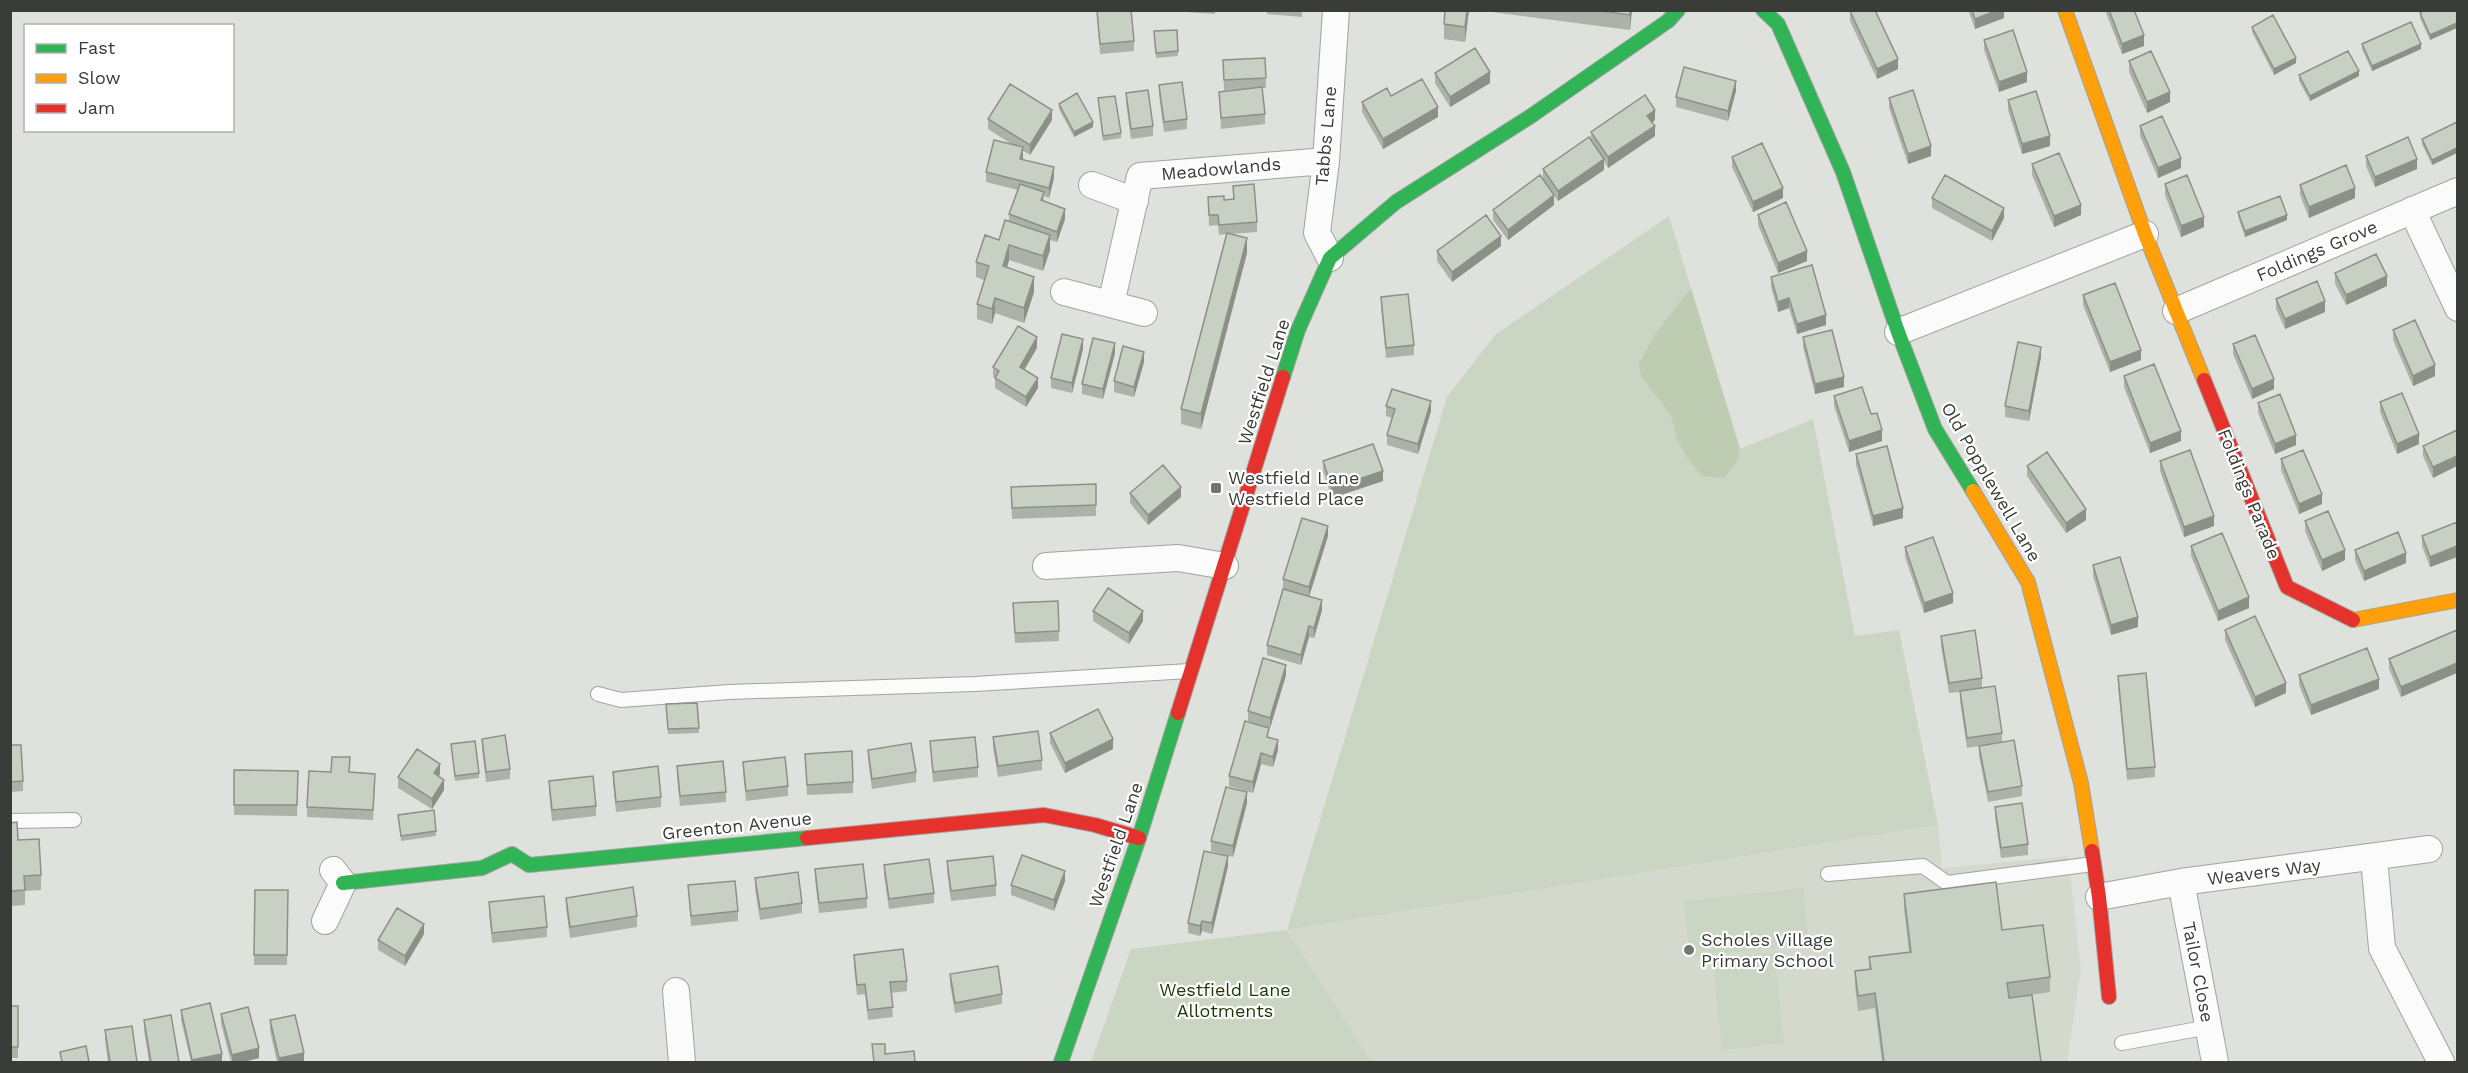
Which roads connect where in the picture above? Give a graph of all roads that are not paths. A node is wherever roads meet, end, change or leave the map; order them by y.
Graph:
1 (1336, 10) edge
2 (1678, 10) edge
3 (1763, 10) edge
4 (2066, 10) edge
5 (1326, 161) junction
6 (1092, 185) dead end
7 (2457, 191) edge
8 (1135, 201) junction
9 (2412, 210) junction
10 (2145, 234) junction
11 (1330, 258) junction
12 (1064, 292) dead end
13 (1111, 304) junction
14 (2457, 308) edge
15 (2176, 311) junction
16 (1144, 313) dead end
17 (1898, 332) junction
18 (1046, 566) dead end
19 (1225, 566) junction
20 (2457, 600) edge
21 (1192, 671) junction
22 (598, 694) dead end
23 (74, 820) dead end
24 (10, 821) edge
25 (1139, 838) junction
26 (2429, 849) dead end
27 (2374, 858) junction
28 (2093, 864) junction
29 (1828, 874) dead end
30 (338, 876) joint
31 (2181, 882) junction
32 (2099, 897) junction
33 (326, 921) dead end
34 (676, 991) dead end
35 (2109, 997) dead end
36 (2209, 1027) junction
37 (2122, 1043) dead end
38 (682, 1062) edge
39 (1061, 1062) edge
40 (2215, 1062) edge
41 (2441, 1062) edge

1 - 5 street, Tabbs Lane
2 - 11 street, Westfield Lane
3 - 17 street, Old Popplewell Lane
4 - 10 street, Foldings Parade
5 - 8 street, Meadowlands
5 - 11 street, Tabbs Lane
6 - 8 street
7 - 9 street, Foldings Grove
8 - 13 street, Meadowlands
9 - 14 street
9 - 15 street, Foldings Grove
10 - 15 street, Foldings Parade
10 - 17 street
11 - 19 street, Westfield Lane
12 - 13 street
13 - 16 street
15 - 20 street, Foldings Parade
17 - 28 street, Old Popplewell Lane
18 - 19 street
19 - 21 street, Westfield Lane
21 - 22 lane
21 - 25 street, Westfield Lane
23 - 24 lane
25 - 30 street, Greenton Avenue
25 - 39 street, Westfield Lane
26 - 27 street, Weavers Way
27 - 31 street, Weavers Way
27 - 41 street
28 - 29 lane
28 - 32 street, Old Popplewell Lane
30 - 33 street
31 - 32 street, Weavers Way
31 - 36 street, Tailor Close
32 - 35 street, Old Popplewell Lane
34 - 38 street
36 - 37 lane
36 - 40 street, Tailor Close

